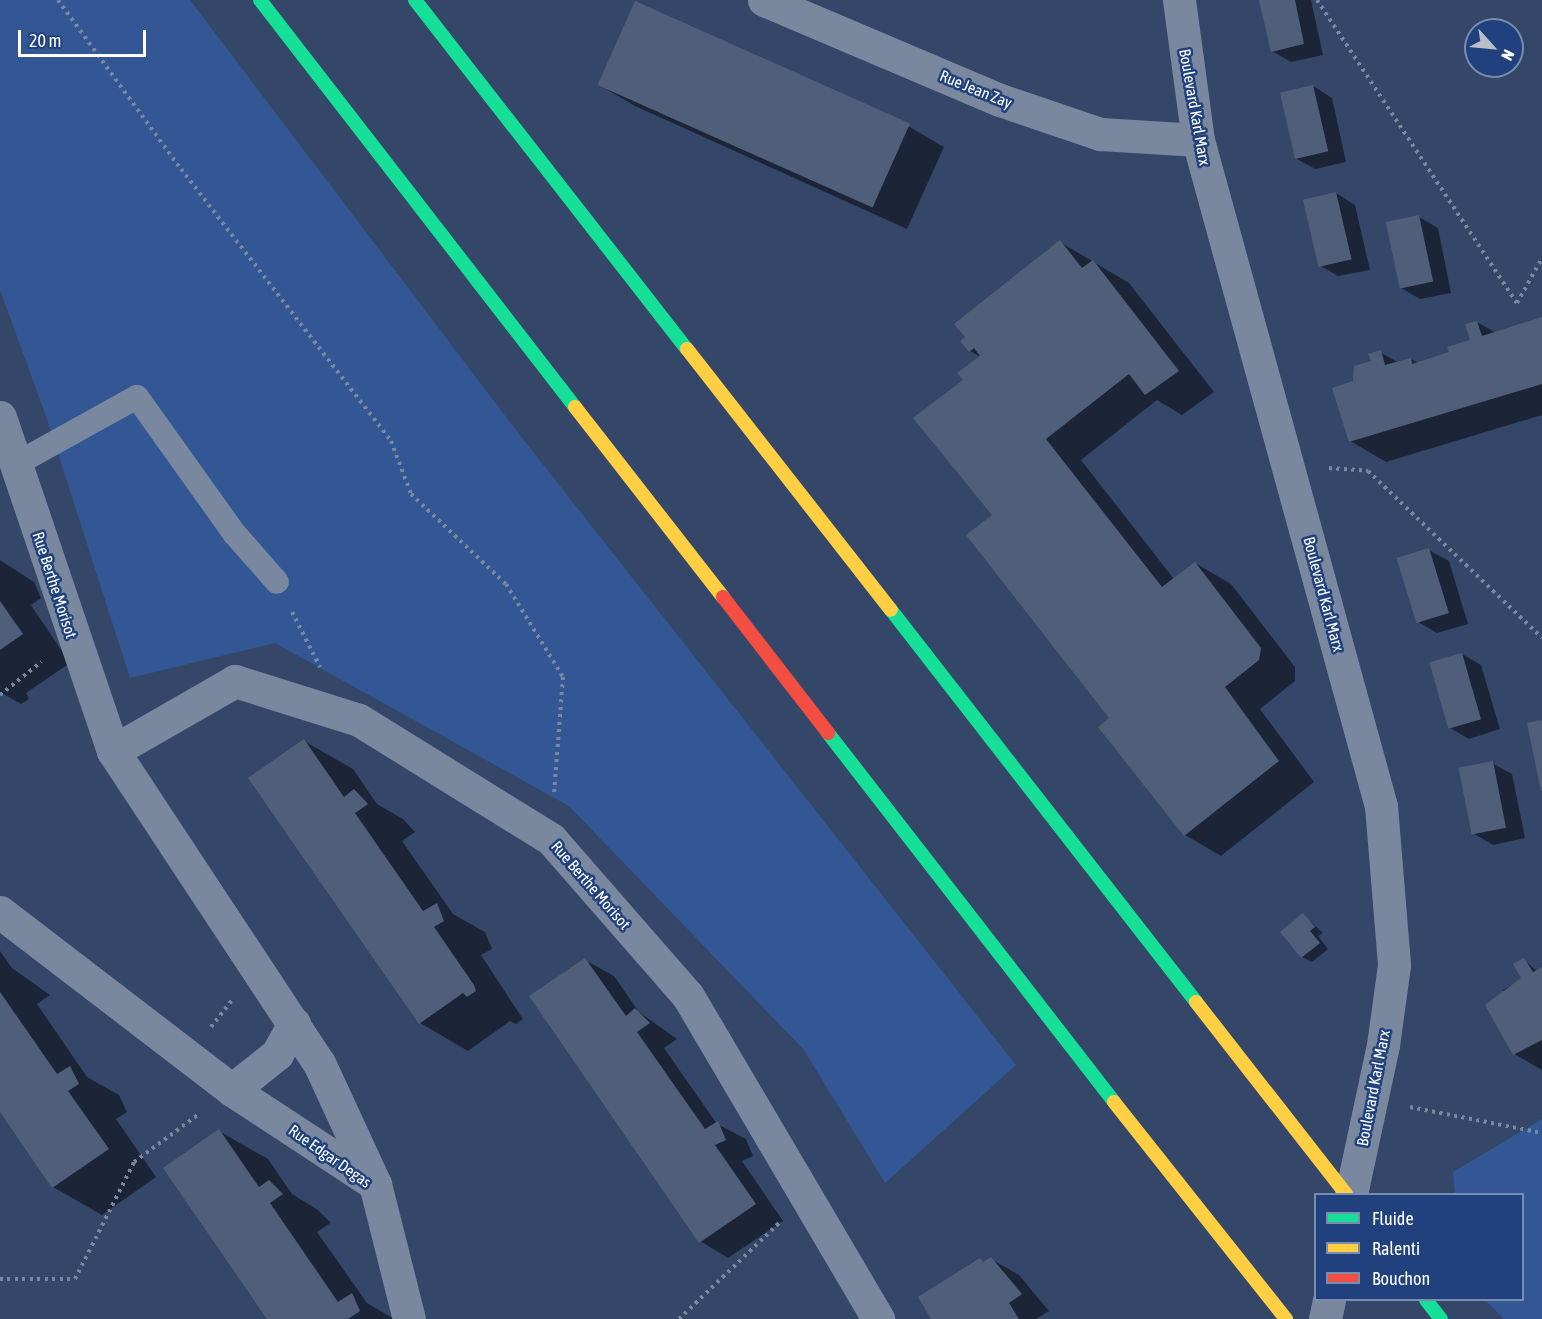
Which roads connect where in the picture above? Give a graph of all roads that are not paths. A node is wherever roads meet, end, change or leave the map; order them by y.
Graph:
1 (260, 0) edge
2 (416, 0) edge
3 (764, 0) edge
4 (1179, 0) edge
5 (1198, 140) junction
6 (0, 417) edge
7 (15, 464) junction
8 (277, 582) road end
9 (113, 751) junction
10 (0, 912) edge
11 (294, 1023) junction
12 (232, 1090) junction
13 (375, 1184) junction
14 (1345, 1193) edge
15 (1351, 1193) edge
16 (1329, 1301) edge
17 (1428, 1301) edge
18 (409, 1319) edge
19 (878, 1319) edge
20 (1286, 1319) edge
21 (1325, 1319) edge
22 (1441, 1319) edge

1 - 20 highway
2 - 14 highway
3 - 5 street, Rue Jean Zay
4 - 5 street, Boulevard Karl Marx
5 - 15 street, Boulevard Karl Marx
6 - 7 street, Rue Berthe Morisot
7 - 8 lane
7 - 9 street, Rue Berthe Morisot
9 - 11 street, Rue Berthe Morisot
9 - 19 street, Rue Berthe Morisot
10 - 12 street, Rue Edgar Degas
11 - 12 street
11 - 13 street, Rue Berthe Morisot
12 - 13 street, Rue Edgar Degas
13 - 18 street, Rue Edgar Degas
16 - 21 street
17 - 22 highway

